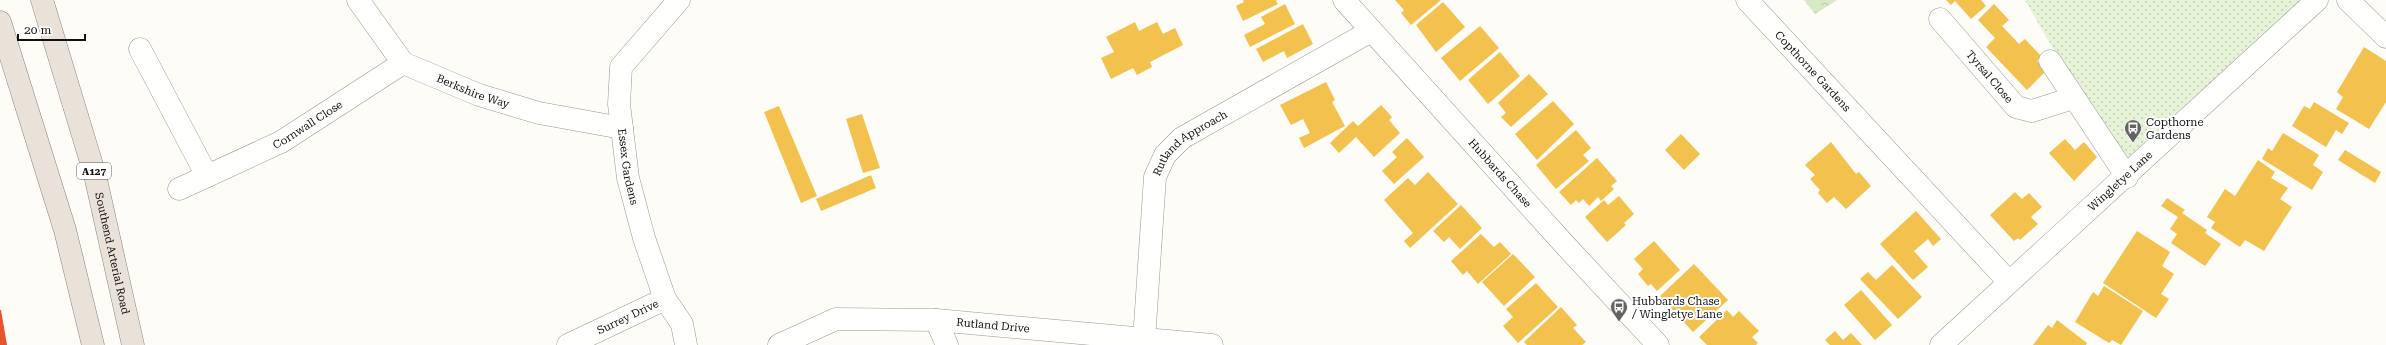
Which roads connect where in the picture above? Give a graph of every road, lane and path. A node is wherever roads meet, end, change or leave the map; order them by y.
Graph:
1 (42, 0) edge
2 (358, 0) edge
3 (679, 0) edge
4 (1344, 0) edge
5 (1747, 0) edge
6 (2317, 0) edge
7 (2348, 0) edge
8 (1940, 18) dead end
9 (0, 22) edge
10 (1371, 31) junction
11 (2386, 37) edge
12 (140, 49) dead end
13 (2050, 61) dead end
14 (403, 63) junction
15 (2073, 98) junction
16 (622, 128) junction
17 (207, 176) junction
18 (2127, 176) junction
19 (178, 189) dead end
20 (2009, 282) junction
21 (665, 299) junction
22 (936, 320) junction
23 (1144, 340) junction
24 (93, 345) edge
25 (133, 345) edge
26 (568, 345) edge
27 (686, 345) edge
28 (779, 345) edge
29 (947, 345) edge
30 (1212, 345) edge
31 (1658, 345) edge
32 (1942, 345) edge

1 - 25 highway, Southend Arterial Road / A127
2 - 14 street
3 - 16 street, Essex Gardens
4 - 10 street, Hubbards Chase
5 - 20 street, Copthorne Gardens
6 - 18 street, Wingletye Lane
7 - 11 street
8 - 15 street, Tyrsal Close
9 - 24 highway
10 - 23 street, Rutland Approach
10 - 31 street, Hubbards Chase
12 - 17 street
13 - 15 street
14 - 16 street, Berkshire Way
14 - 17 street, Cornwall Close
15 - 18 street
16 - 21 street, Essex Gardens
17 - 19 street, Cornwall Close
18 - 20 street, Wingletye Lane
20 - 32 street, Wingletye Lane
21 - 26 street, Surrey Drive
21 - 27 street, Essex Gardens
22 - 23 street, Rutland Drive
22 - 28 street, Rutland Drive
22 - 29 street
23 - 30 street, Rutland Drive

